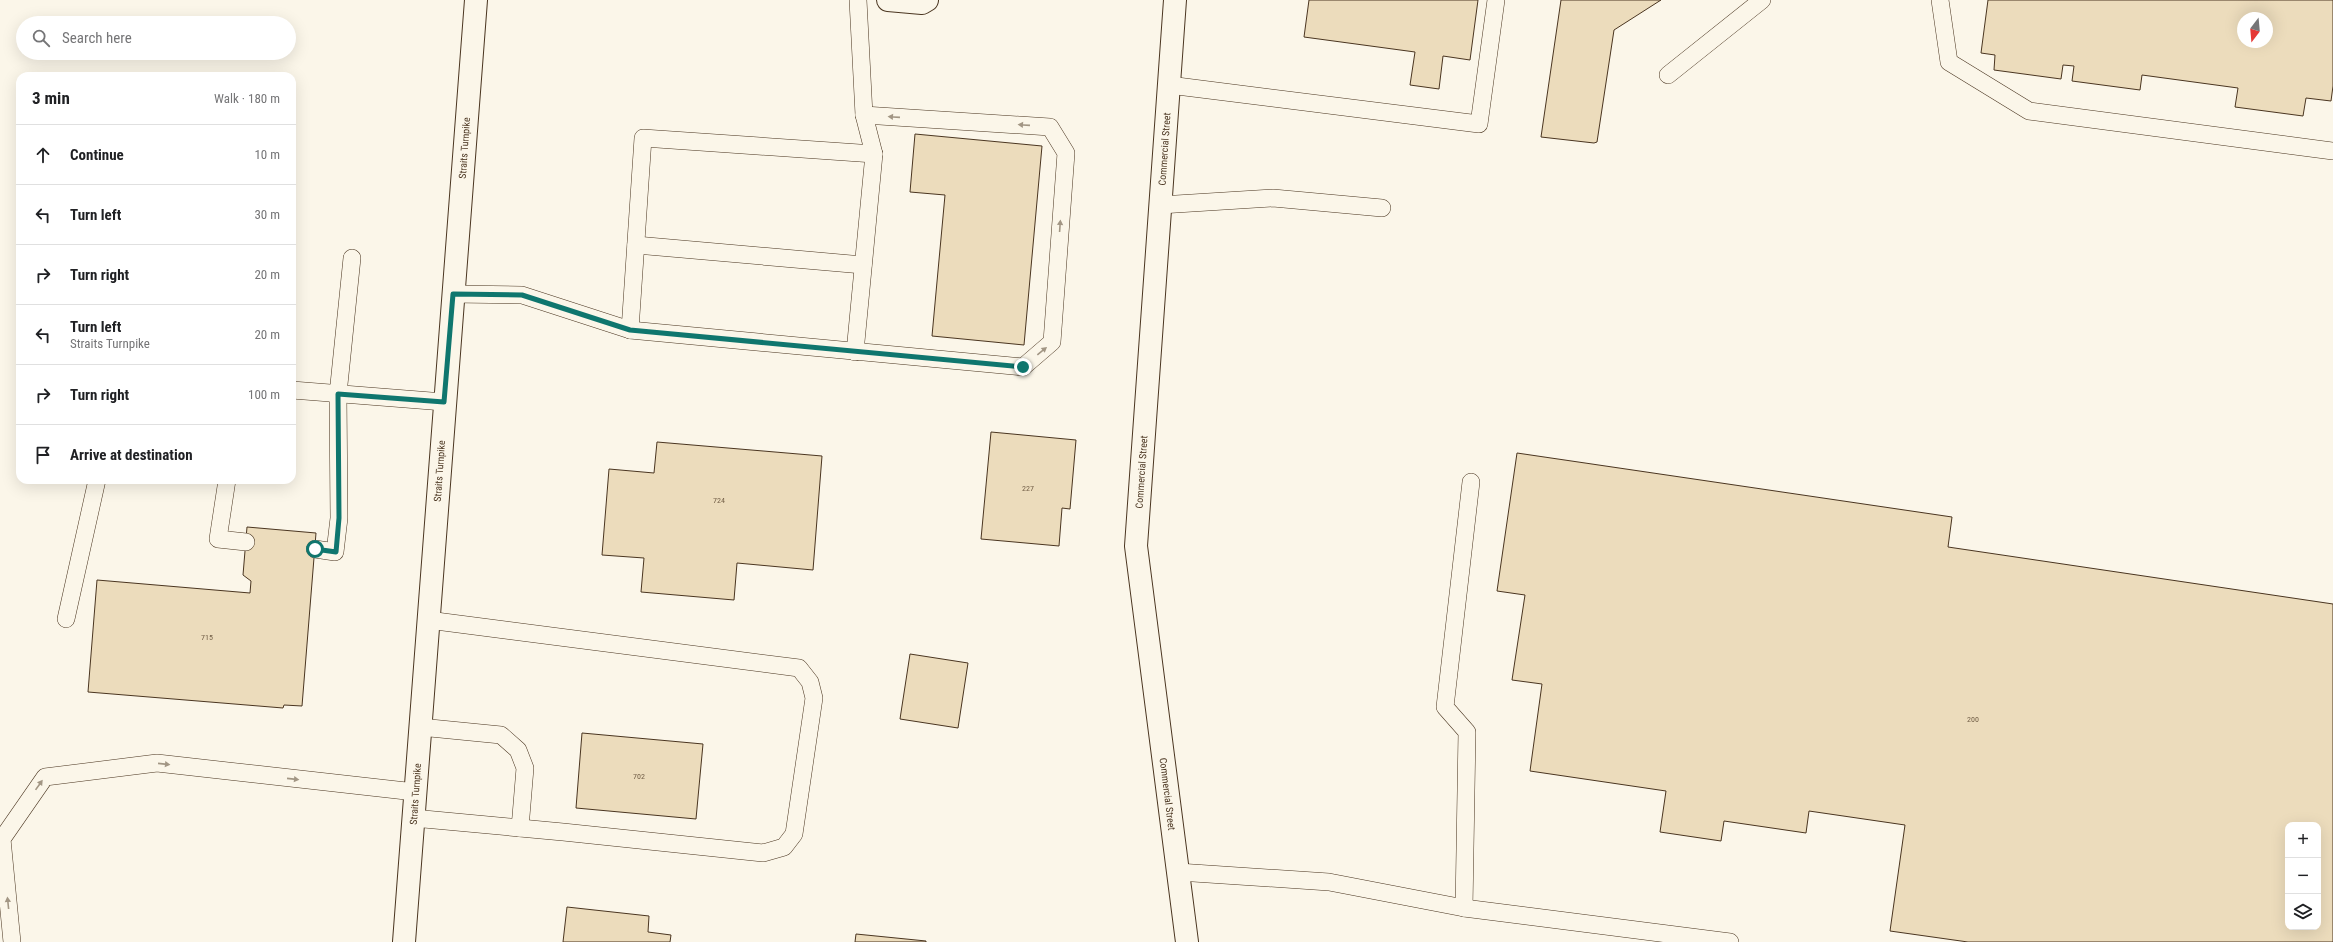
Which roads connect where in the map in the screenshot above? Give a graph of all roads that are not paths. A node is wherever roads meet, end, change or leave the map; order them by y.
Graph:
1 (476, 0) edge
2 (858, 0) edge
3 (888, 0) edge
4 (927, 0) edge
5 (1175, 0) edge
6 (1496, 0) edge
7 (1762, 0) edge
8 (1940, 0) edge
9 (1668, 76) dead end
10 (1169, 85) junction
11 (864, 115) junction
12 (2333, 151) edge
13 (874, 154) junction
14 (1160, 205) junction
15 (1382, 208) dead end
16 (636, 245) junction
17 (352, 258) dead end
18 (863, 265) junction
19 (453, 294) junction
20 (630, 330) junction
21 (855, 352) junction
22 (296, 390) edge
23 (338, 394) junction
24 (444, 402) junction
25 (1471, 482) dead end
26 (96, 484) edge
27 (226, 484) edge
28 (246, 542) dead end
29 (315, 549) dead end
30 (66, 619) dead end
31 (428, 620) junction
32 (420, 727) junction
33 (415, 792) junction
34 (413, 818) junction
35 (520, 828) junction
36 (1, 839) edge
37 (1178, 872) junction
38 (1464, 908) junction
39 (12, 942) edge
40 (404, 942) edge
41 (1187, 942) edge
42 (1730, 942) edge

1 - 19 street, Straits Turnpike
2 - 11 lane
3 - 4 street
5 - 10 street, Commercial Street
6 - 10 lane
7 - 9 lane
8 - 12 lane
10 - 14 street, Commercial Street
11 - 13 lane
21 -> 11 lane
13 - 16 lane
13 - 18 lane
14 - 15 lane
14 - 37 street, Commercial Street
16 - 18 lane
16 - 20 lane
17 - 23 lane
18 - 21 lane
19 - 20 lane
19 - 24 street, Straits Turnpike
20 - 21 lane
22 - 23 lane
23 - 24 lane
23 - 29 lane
24 - 31 street, Straits Turnpike
25 - 38 lane
26 - 30 lane
27 - 28 lane
31 - 32 street, Straits Turnpike
31 - 35 lane
32 - 33 street, Straits Turnpike
32 - 35 lane
33 - 34 street, Straits Turnpike
36 -> 33 lane
34 - 35 lane
34 - 40 street, Straits Turnpike
39 -> 36 lane
37 - 38 lane
37 - 41 street, Commercial Street
38 - 42 lane

